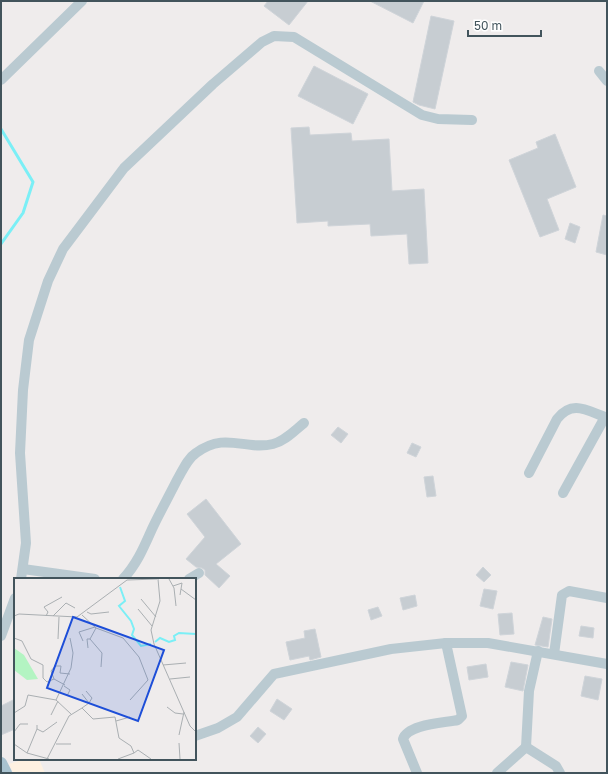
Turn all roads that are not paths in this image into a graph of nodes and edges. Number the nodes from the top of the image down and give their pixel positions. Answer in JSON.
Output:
{"nodes":[{"id":1,"x":82,"y":1,"type":"edge"},
{"id":2,"x":599,"y":71,"type":"dead end"},
{"id":3,"x":1,"y":80,"type":"edge"},
{"id":4,"x":607,"y":81,"type":"edge"},
{"id":5,"x":472,"y":120,"type":"dead end"},
{"id":6,"x":606,"y":417,"type":"edge"},
{"id":7,"x":304,"y":424,"type":"dead end"},
{"id":8,"x":529,"y":473,"type":"dead end"},
{"id":9,"x":563,"y":493,"type":"dead end"},
{"id":10,"x":22,"y":574,"type":"edge"},
{"id":11,"x":198,"y":574,"type":"dead end"},
{"id":12,"x":80,"y":578,"type":"edge"},
{"id":13,"x":124,"y":578,"type":"edge"},
{"id":14,"x":191,"y":578,"type":"edge"},
{"id":15,"x":607,"y":598,"type":"edge"},
{"id":16,"x":14,"y":601,"type":"edge"},
{"id":17,"x":1,"y":636,"type":"edge"},
{"id":18,"x":446,"y":643,"type":"junction"},
{"id":19,"x":538,"y":651,"type":"junction"},
{"id":20,"x":554,"y":654,"type":"junction"},
{"id":21,"x":607,"y":664,"type":"edge"},
{"id":22,"x":196,"y":736,"type":"edge"},
{"id":23,"x":526,"y":747,"type":"junction"},
{"id":24,"x":1,"y":763,"type":"edge"},
{"id":25,"x":6,"y":773,"type":"edge"},
{"id":26,"x":417,"y":773,"type":"edge"},
{"id":27,"x":498,"y":773,"type":"edge"},
{"id":28,"x":560,"y":773,"type":"edge"}],
"edges":[{"from":1,"to":3,"type":"street"},
{"from":2,"to":4,"type":"street"},
{"from":5,"to":10,"type":"street"},
{"from":6,"to":8,"type":"street"},
{"from":6,"to":9,"type":"street"},
{"from":7,"to":13,"type":"street"},
{"from":10,"to":12,"type":"street"},
{"from":11,"to":14,"type":"street"},
{"from":15,"to":20,"type":"street"},
{"from":16,"to":17,"type":"street"},
{"from":18,"to":19,"type":"street"},
{"from":18,"to":22,"type":"street"},
{"from":18,"to":26,"type":"street"},
{"from":19,"to":20,"type":"street"},
{"from":19,"to":23,"type":"street"},
{"from":20,"to":21,"type":"street"},
{"from":23,"to":27,"type":"street"},
{"from":23,"to":28,"type":"street"},
{"from":24,"to":25,"type":"main road"}]}
